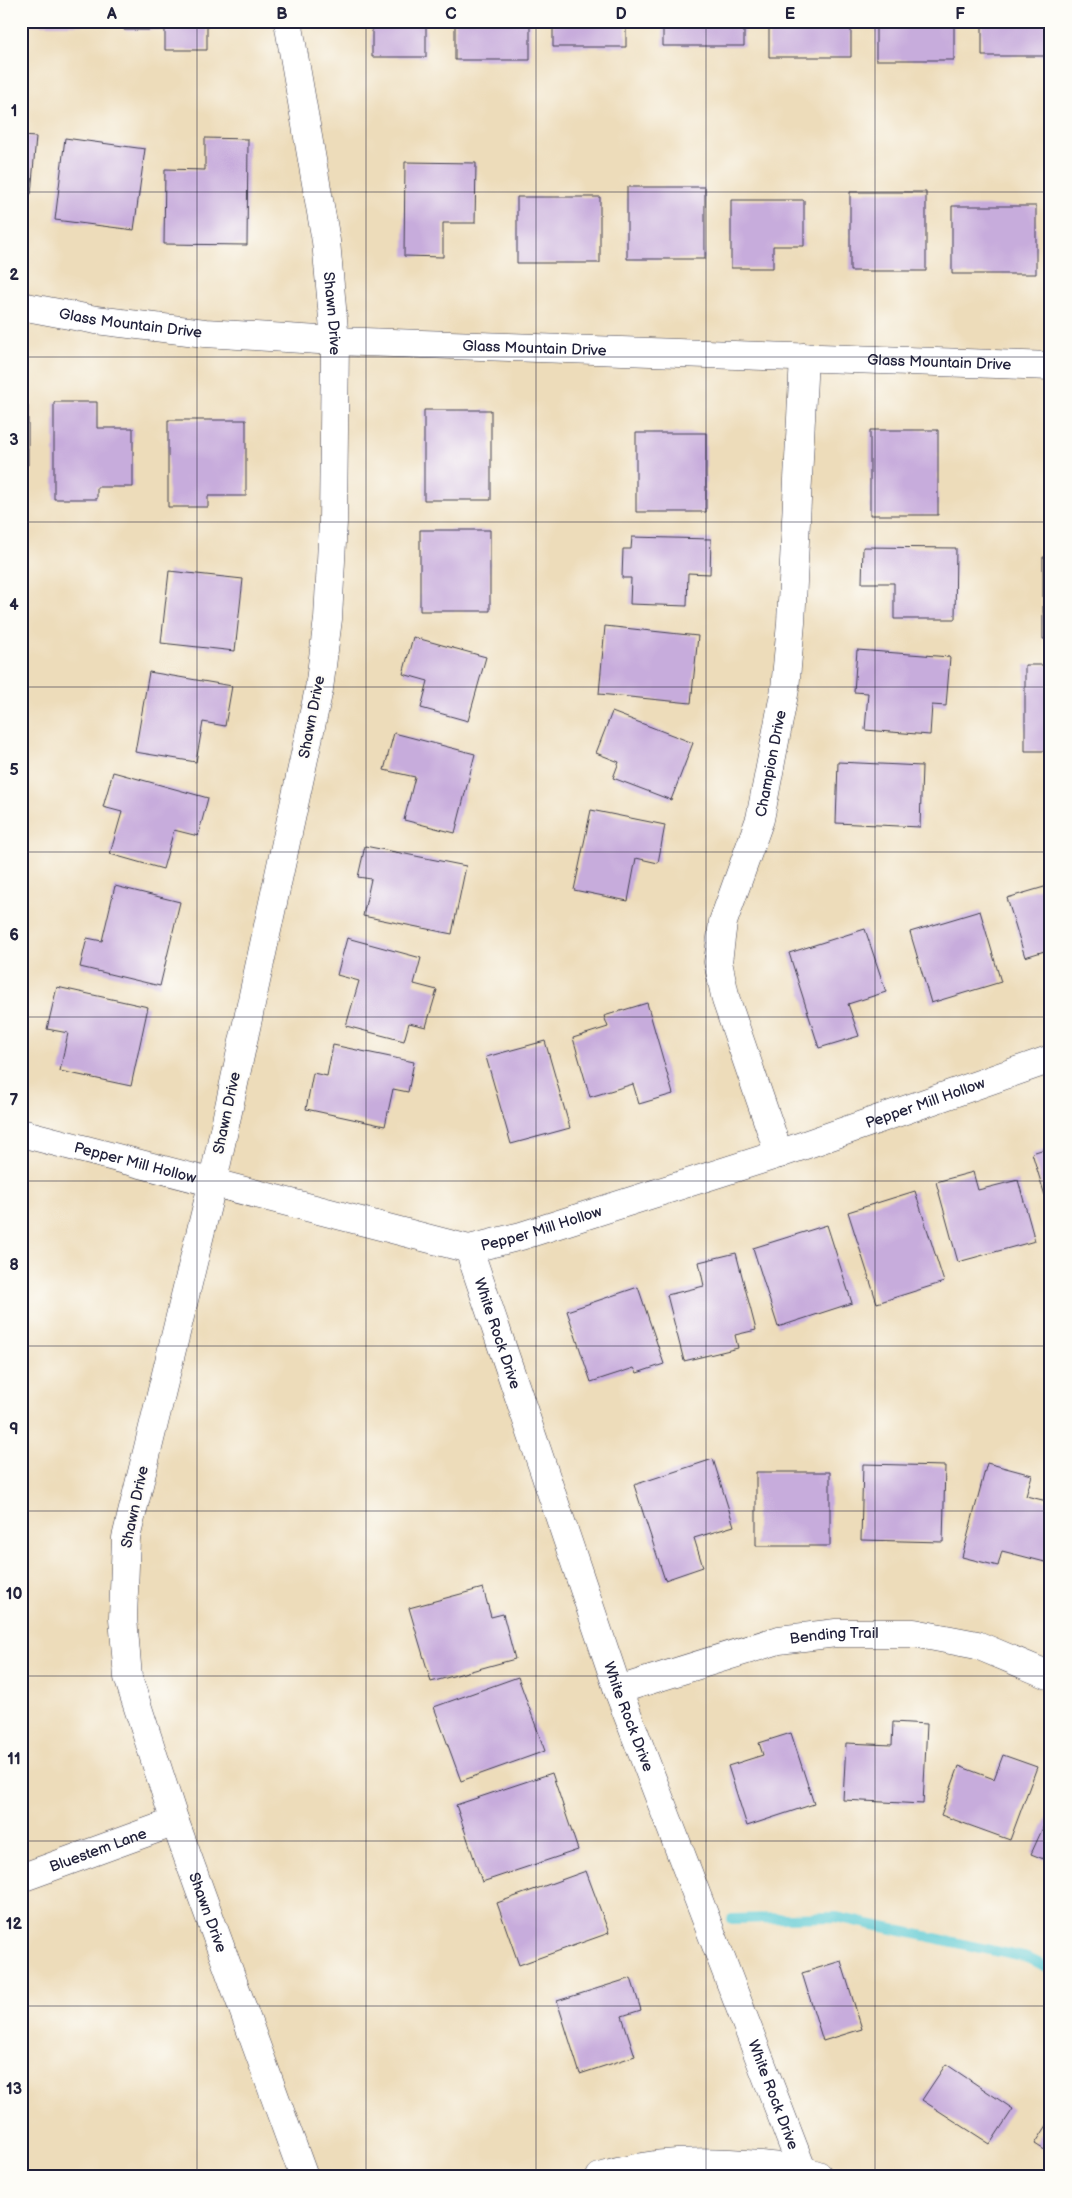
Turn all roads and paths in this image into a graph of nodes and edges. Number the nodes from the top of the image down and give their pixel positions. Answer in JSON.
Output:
{"nodes":[{"id":1,"x":288,"y":21,"type":"edge"},
{"id":2,"x":21,"y":306,"type":"edge"},
{"id":3,"x":334,"y":340,"type":"junction"},
{"id":4,"x":804,"y":357,"type":"junction"},
{"id":5,"x":1051,"y":366,"type":"edge"},
{"id":6,"x":1051,"y":1059,"type":"edge"},
{"id":7,"x":21,"y":1133,"type":"edge"},
{"id":8,"x":779,"y":1154,"type":"junction"},
{"id":9,"x":213,"y":1181,"type":"junction"},
{"id":10,"x":469,"y":1249,"type":"junction"},
{"id":11,"x":1051,"y":1676,"type":"edge"},
{"id":12,"x":618,"y":1690,"type":"junction"},
{"id":13,"x":175,"y":1822,"type":"junction"},
{"id":14,"x":21,"y":1878,"type":"edge"},
{"id":15,"x":810,"y":2174,"type":"edge"},
{"id":16,"x":304,"y":2177,"type":"edge"},
{"id":17,"x":600,"y":2177,"type":"edge"}],
"edges":[{"from":1,"to":3,"type":"street","name":"Shawn Drive"},
{"from":2,"to":3,"type":"street","name":"Glass Mountain Drive"},
{"from":3,"to":4,"type":"street","name":"Glass Mountain Drive"},
{"from":3,"to":9,"type":"street","name":"Shawn Drive"},
{"from":4,"to":5,"type":"street","name":"Glass Mountain Drive"},
{"from":4,"to":8,"type":"street","name":"Champion Drive"},
{"from":6,"to":8,"type":"street","name":"Pepper Mill Hollow"},
{"from":7,"to":9,"type":"street","name":"Pepper Mill Hollow"},
{"from":8,"to":10,"type":"street","name":"Pepper Mill Hollow"},
{"from":9,"to":10,"type":"street","name":"Pepper Mill Hollow"},
{"from":9,"to":13,"type":"street","name":"Shawn Drive"},
{"from":10,"to":12,"type":"street","name":"White Rock Drive"},
{"from":11,"to":12,"type":"street","name":"Bending Trail"},
{"from":12,"to":15,"type":"street","name":"White Rock Drive"},
{"from":13,"to":14,"type":"street","name":"Bluestem Lane"},
{"from":13,"to":16,"type":"street","name":"Shawn Drive"},
{"from":15,"to":17,"type":"street"}]}
